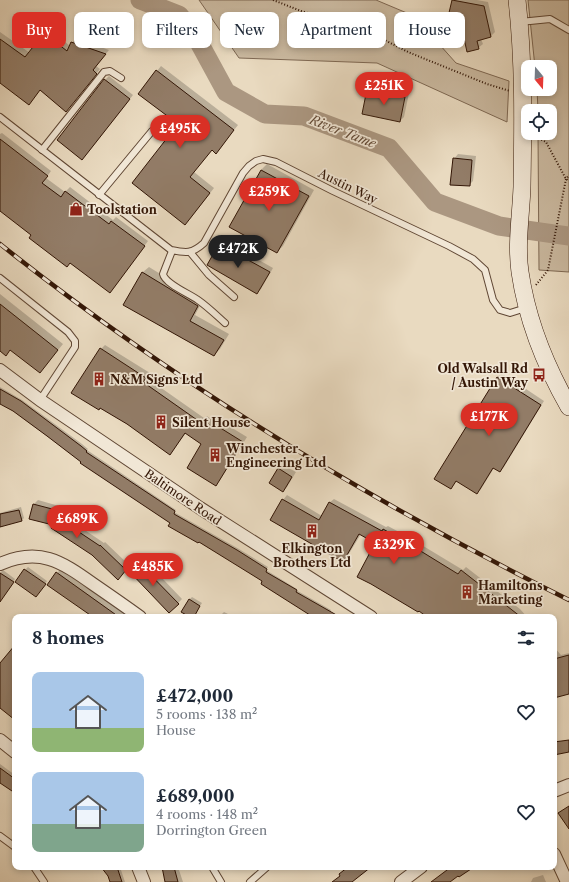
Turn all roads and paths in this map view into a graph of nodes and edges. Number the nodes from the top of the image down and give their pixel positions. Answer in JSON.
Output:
{"nodes":[{"id":1,"x":273,"y":0,"type":"edge"},
{"id":2,"x":517,"y":0,"type":"edge"},
{"id":3,"x":520,"y":22,"type":"junction"},
{"id":4,"x":569,"y":30,"type":"edge"},
{"id":5,"x":121,"y":78,"type":"dead end"},
{"id":6,"x":508,"y":91,"type":"dead end"},
{"id":7,"x":0,"y":118,"type":"edge"},
{"id":8,"x":152,"y":131,"type":"dead end"},
{"id":9,"x":542,"y":140,"type":"edge"},
{"id":10,"x":42,"y":150,"type":"junction"},
{"id":11,"x":569,"y":175,"type":"edge"},
{"id":12,"x":566,"y":179,"type":"junction"},
{"id":13,"x":569,"y":181,"type":"edge"},
{"id":14,"x":99,"y":194,"type":"junction"},
{"id":15,"x":172,"y":251,"type":"junction"},
{"id":16,"x":190,"y":252,"type":"junction"},
{"id":17,"x":548,"y":270,"type":"dead end"},
{"id":18,"x":0,"y":278,"type":"edge"},
{"id":19,"x":234,"y":297,"type":"dead end"},
{"id":20,"x":527,"y":308,"type":"junction"},
{"id":21,"x":225,"y":323,"type":"dead end"},
{"id":22,"x":0,"y":370,"type":"edge"},
{"id":23,"x":40,"y":400,"type":"junction"},
{"id":24,"x":569,"y":407,"type":"edge"},
{"id":25,"x":0,"y":564,"type":"edge"},
{"id":26,"x":352,"y":612,"type":"edge"},
{"id":27,"x":136,"y":614,"type":"edge"},
{"id":28,"x":0,"y":740,"type":"edge"},
{"id":29,"x":12,"y":750,"type":"edge"},
{"id":30,"x":569,"y":785,"type":"edge"},
{"id":31,"x":557,"y":790,"type":"edge"},
{"id":32,"x":0,"y":836,"type":"edge"},
{"id":33,"x":12,"y":845,"type":"edge"},
{"id":34,"x":557,"y":860,"type":"edge"},
{"id":35,"x":36,"y":870,"type":"edge"},
{"id":36,"x":139,"y":870,"type":"edge"},
{"id":37,"x":214,"y":870,"type":"edge"},
{"id":38,"x":264,"y":870,"type":"edge"},
{"id":39,"x":417,"y":870,"type":"edge"},
{"id":40,"x":44,"y":882,"type":"edge"},
{"id":41,"x":144,"y":882,"type":"edge"},
{"id":42,"x":221,"y":882,"type":"edge"},
{"id":43,"x":250,"y":882,"type":"edge"},
{"id":44,"x":401,"y":882,"type":"edge"},
{"id":45,"x":567,"y":882,"type":"edge"}],
"edges":[{"from":1,"to":6,"type":"path"},
{"from":2,"to":3,"type":"main road"},
{"from":3,"to":4,"type":"lane"},
{"from":3,"to":20,"type":"main road"},
{"from":5,"to":10,"type":"lane"},
{"from":7,"to":10,"type":"lane"},
{"from":8,"to":14,"type":"lane"},
{"from":9,"to":12,"type":"path"},
{"from":10,"to":14,"type":"lane"},
{"from":11,"to":12,"type":"path"},
{"from":12,"to":13,"type":"path"},
{"from":12,"to":17,"type":"path"},
{"from":14,"to":15,"type":"lane"},
{"from":15,"to":16,"type":"lane"},
{"from":15,"to":21,"type":"lane"},
{"from":16,"to":19,"type":"lane"},
{"from":16,"to":20,"type":"lane","name":"Austin Way"},
{"from":18,"to":23,"type":"lane"},
{"from":20,"to":24,"type":"main road"},
{"from":22,"to":23,"type":"street","name":"Baltimore Road"},
{"from":23,"to":26,"type":"street","name":"Baltimore Road"},
{"from":25,"to":27,"type":"street"},
{"from":28,"to":29,"type":"street"},
{"from":30,"to":31,"type":"street"},
{"from":32,"to":33,"type":"lane"},
{"from":34,"to":45,"type":"street"},
{"from":35,"to":40,"type":"lane"},
{"from":36,"to":41,"type":"street"},
{"from":37,"to":42,"type":"lane"},
{"from":38,"to":43,"type":"lane"},
{"from":39,"to":44,"type":"street"}]}
